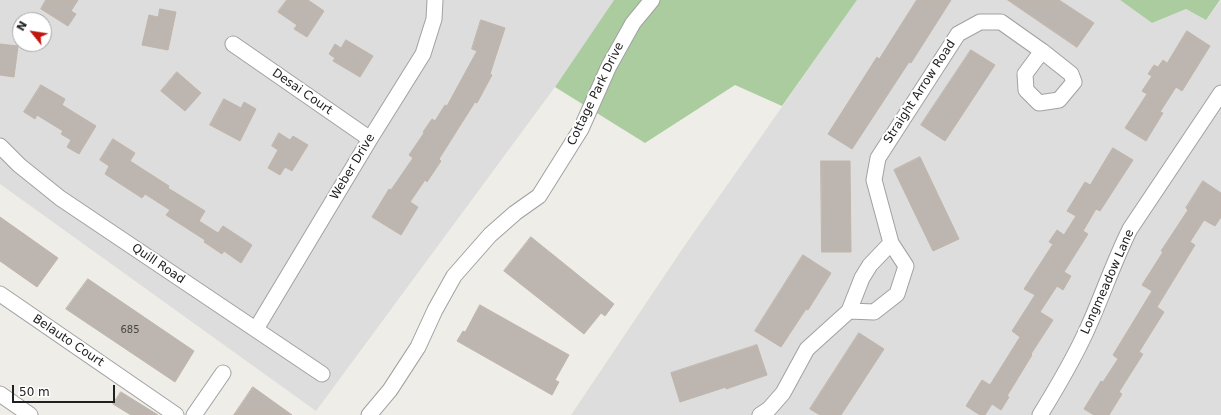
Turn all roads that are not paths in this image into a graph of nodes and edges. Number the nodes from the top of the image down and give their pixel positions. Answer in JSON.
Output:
{"nodes":[{"id":1,"x":435,"y":0,"type":"edge"},
{"id":2,"x":652,"y":0,"type":"edge"},
{"id":3,"x":233,"y":44,"type":"dead end"},
{"id":4,"x":1042,"y":52,"type":"dead end"},
{"id":5,"x":1221,"y":93,"type":"edge"},
{"id":6,"x":370,"y":139,"type":"junction"},
{"id":7,"x":0,"y":146,"type":"edge"},
{"id":8,"x":891,"y":243,"type":"junction"},
{"id":9,"x":0,"y":294,"type":"edge"},
{"id":10,"x":850,"y":311,"type":"junction"},
{"id":11,"x":256,"y":329,"type":"junction"},
{"id":12,"x":223,"y":373,"type":"dead end"},
{"id":13,"x":322,"y":374,"type":"dead end"},
{"id":14,"x":0,"y":394,"type":"edge"},
{"id":15,"x":30,"y":415,"type":"edge"},
{"id":16,"x":176,"y":415,"type":"edge"},
{"id":17,"x":194,"y":415,"type":"edge"},
{"id":18,"x":369,"y":415,"type":"edge"},
{"id":19,"x":760,"y":415,"type":"edge"},
{"id":20,"x":1040,"y":415,"type":"edge"}],
"edges":[{"from":1,"to":6,"type":"street","name":"Weber Drive"},
{"from":2,"to":18,"type":"street","name":"Cottage Park Drive"},
{"from":3,"to":6,"type":"street","name":"Desai Court"},
{"from":4,"to":8,"type":"street","name":"Straight Arrow Road"},
{"from":5,"to":20,"type":"street","name":"Longmeadow Lane"},
{"from":6,"to":11,"type":"street","name":"Weber Drive"},
{"from":7,"to":11,"type":"street","name":"Quill Road"},
{"from":8,"to":10,"type":"street"},
{"from":8,"to":10,"type":"street","name":"Straight Arrow Road"},
{"from":9,"to":16,"type":"street","name":"Belauto Court"},
{"from":10,"to":19,"type":"street"},
{"from":11,"to":13,"type":"street","name":"Quill Road"},
{"from":12,"to":17,"type":"street"},
{"from":14,"to":15,"type":"street"}]}
